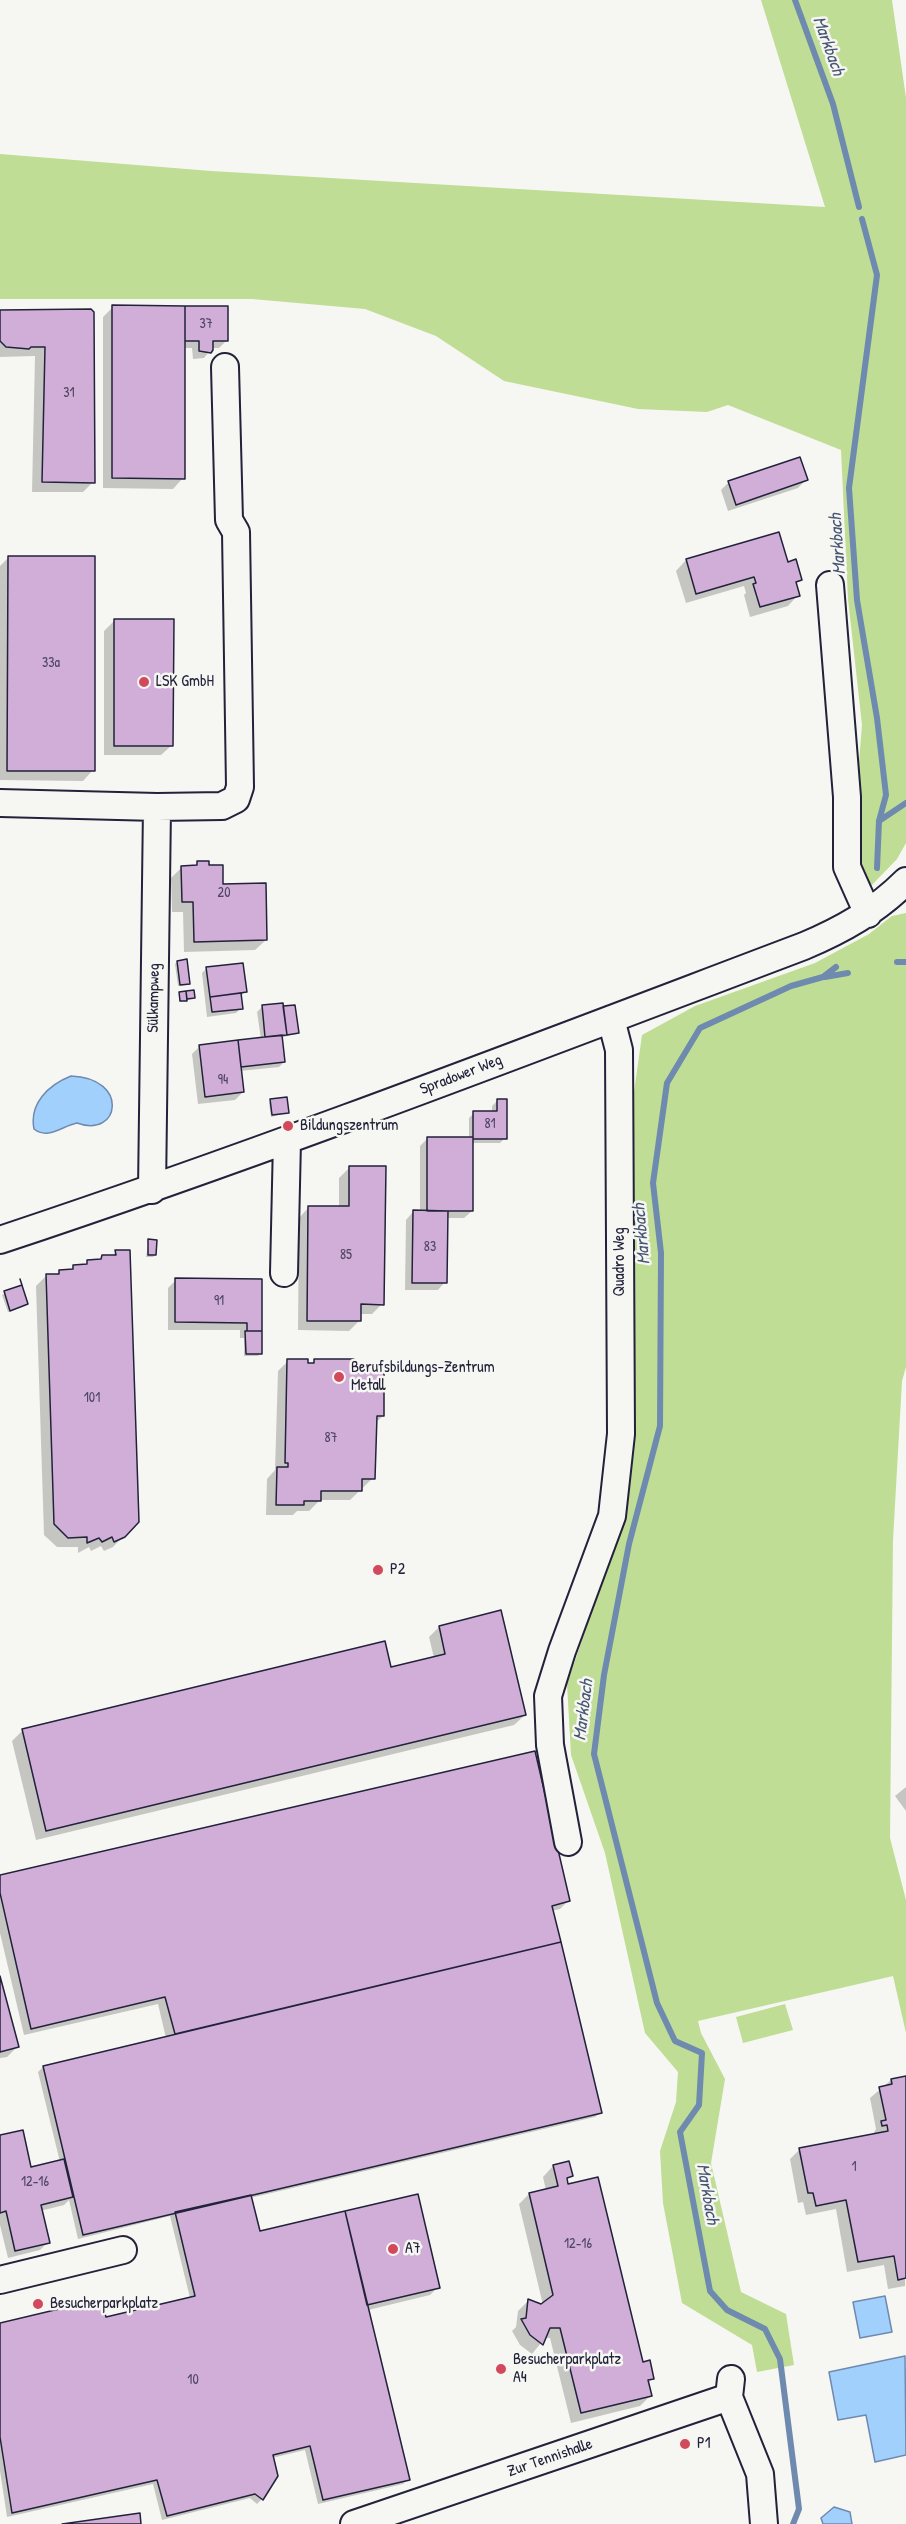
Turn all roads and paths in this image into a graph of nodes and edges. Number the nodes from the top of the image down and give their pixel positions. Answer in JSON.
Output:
{"nodes":[{"id":1,"x":225,"y":367,"type":"dead end"},
{"id":2,"x":830,"y":585,"type":"dead end"},
{"id":3,"x":0,"y":803,"type":"edge"},
{"id":4,"x":157,"y":807,"type":"junction"},
{"id":5,"x":906,"y":881,"type":"edge"},
{"id":6,"x":868,"y":914,"type":"junction"},
{"id":7,"x":611,"y":1019,"type":"junction"},
{"id":8,"x":287,"y":1141,"type":"junction"},
{"id":9,"x":152,"y":1190,"type":"junction"},
{"id":10,"x":0,"y":1240,"type":"edge"},
{"id":11,"x":284,"y":1273,"type":"dead end"},
{"id":12,"x":568,"y":1842,"type":"dead end"},
{"id":13,"x":123,"y":2250,"type":"dead end"},
{"id":14,"x":0,"y":2280,"type":"edge"},
{"id":15,"x":354,"y":2524,"type":"edge"},
{"id":16,"x":764,"y":2524,"type":"edge"}],
"edges":[{"from":1,"to":4,"type":"street"},
{"from":2,"to":6,"type":"street"},
{"from":3,"to":4,"type":"street"},
{"from":4,"to":9,"type":"street","name":"Sülkampweg"},
{"from":5,"to":6,"type":"street","name":"Spradower Weg"},
{"from":6,"to":7,"type":"street","name":"Spradower Weg"},
{"from":7,"to":8,"type":"street","name":"Spradower Weg"},
{"from":7,"to":12,"type":"street","name":"Quadro Weg"},
{"from":8,"to":9,"type":"street","name":"Spradower Weg"},
{"from":8,"to":11,"type":"street"},
{"from":9,"to":10,"type":"street","name":"Spradower Weg"},
{"from":13,"to":14,"type":"street"},
{"from":15,"to":16,"type":"street","name":"Zur Tennishalle"}]}
